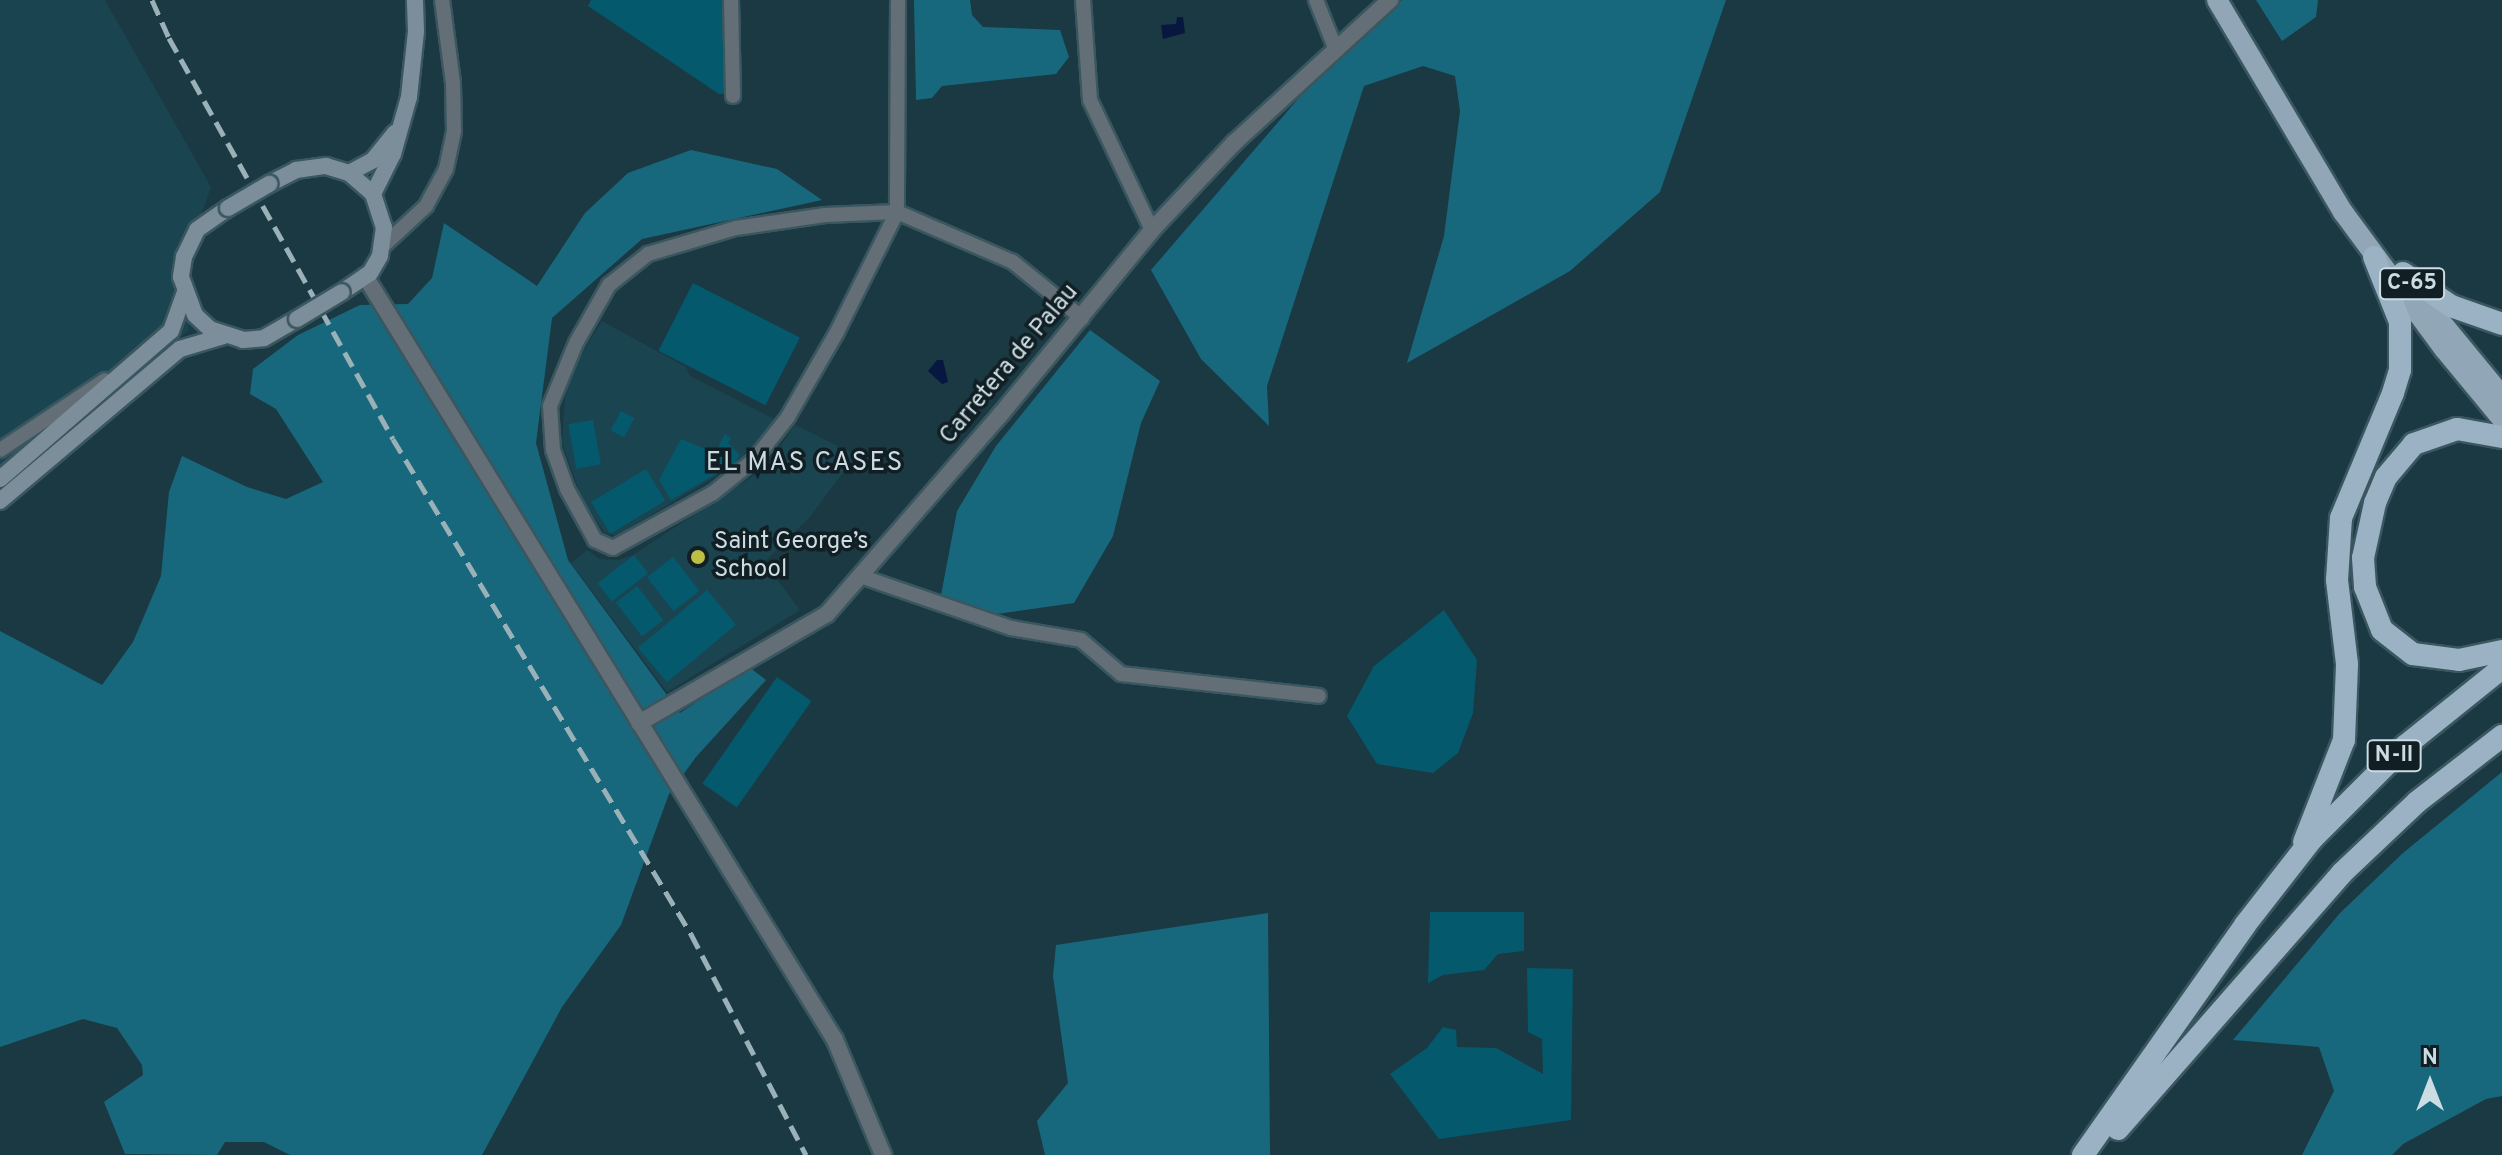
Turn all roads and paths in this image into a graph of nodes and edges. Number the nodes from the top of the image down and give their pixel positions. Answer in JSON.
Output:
{"nodes":[{"id":1,"x":415,"y":0,"type":"edge"},
{"id":2,"x":442,"y":0,"type":"edge"},
{"id":3,"x":731,"y":0,"type":"edge"},
{"id":4,"x":898,"y":0,"type":"edge"},
{"id":5,"x":1083,"y":0,"type":"edge"},
{"id":6,"x":1316,"y":0,"type":"edge"},
{"id":7,"x":1390,"y":0,"type":"edge"},
{"id":8,"x":2217,"y":0,"type":"edge"},
{"id":9,"x":1336,"y":50,"type":"junction"},
{"id":10,"x":733,"y":96,"type":"dead end"},
{"id":11,"x":403,"y":122,"type":"junction"},
{"id":12,"x":2322,"y":172,"type":"junction"},
{"id":13,"x":349,"y":173,"type":"junction"},
{"id":14,"x":373,"y":194,"type":"junction"},
{"id":15,"x":897,"y":212,"type":"junction"},
{"id":16,"x":1152,"y":230,"type":"junction"},
{"id":17,"x":383,"y":246,"type":"junction"},
{"id":18,"x":2374,"y":257,"type":"junction"},
{"id":19,"x":2403,"y":273,"type":"junction"},
{"id":20,"x":365,"y":276,"type":"junction"},
{"id":21,"x":185,"y":292,"type":"junction"},
{"id":22,"x":1082,"y":318,"type":"junction"},
{"id":23,"x":2502,"y":324,"type":"edge"},
{"id":24,"x":224,"y":336,"type":"junction"},
{"id":25,"x":130,"y":368,"type":"junction"},
{"id":26,"x":2502,"y":396,"type":"edge"},
{"id":27,"x":2502,"y":419,"type":"edge"},
{"id":28,"x":2502,"y":437,"type":"edge"},
{"id":29,"x":0,"y":450,"type":"edge"},
{"id":30,"x":0,"y":479,"type":"edge"},
{"id":31,"x":0,"y":501,"type":"edge"},
{"id":32,"x":860,"y":576,"type":"junction"},
{"id":33,"x":2502,"y":651,"type":"edge"},
{"id":34,"x":2502,"y":668,"type":"edge"},
{"id":35,"x":1319,"y":696,"type":"dead end"},
{"id":36,"x":639,"y":723,"type":"junction"},
{"id":37,"x":2502,"y":736,"type":"edge"},
{"id":38,"x":2298,"y":858,"type":"junction"},
{"id":39,"x":883,"y":1155,"type":"edge"},
{"id":40,"x":2083,"y":1155,"type":"edge"},
{"id":41,"x":2091,"y":1155,"type":"edge"}],
"edges":[{"from":1,"to":11,"type":"main road"},
{"from":2,"to":17,"type":"street"},
{"from":3,"to":10,"type":"street"},
{"from":4,"to":15,"type":"street"},
{"from":5,"to":16,"type":"street"},
{"from":6,"to":9,"type":"street"},
{"from":7,"to":9,"type":"street","name":"Carretera de Palau"},
{"from":8,"to":12,"type":"main road","number":"C-65"},
{"from":9,"to":16,"type":"street","name":"Carretera de Palau"},
{"from":11,"to":13,"type":"main road"},
{"from":11,"to":14,"type":"main road"},
{"from":12,"to":18,"type":"main road","number":"C-65"},
{"from":12,"to":19,"type":"main road","number":"C-65"},
{"from":13,"to":14,"type":"main road"},
{"from":13,"to":21,"type":"main road","bridge":true},
{"from":14,"to":17,"type":"main road"},
{"from":15,"to":15,"type":"street"},
{"from":15,"to":22,"type":"street"},
{"from":16,"to":22,"type":"street","name":"Carretera de Palau"},
{"from":17,"to":20,"type":"main road"},
{"from":18,"to":27,"type":"main road","number":"C-65"},
{"from":18,"to":38,"type":"highway"},
{"from":19,"to":23,"type":"highway"},
{"from":19,"to":26,"type":"main road","number":"C-65"},
{"from":20,"to":24,"type":"main road","bridge":true},
{"from":20,"to":36,"type":"street"},
{"from":21,"to":24,"type":"main road"},
{"from":21,"to":25,"type":"main road"},
{"from":22,"to":32,"type":"street","name":"Carretera de Palau"},
{"from":24,"to":31,"type":"main road"},
{"from":25,"to":29,"type":"street"},
{"from":25,"to":30,"type":"main road"},
{"from":28,"to":33,"type":"highway"},
{"from":32,"to":35,"type":"street"},
{"from":32,"to":36,"type":"street","name":"Carretera de Palau"},
{"from":34,"to":38,"type":"highway","number":"N-II"},
{"from":36,"to":39,"type":"street"},
{"from":37,"to":41,"type":"highway"},
{"from":38,"to":40,"type":"highway","number":"N-II"}]}
